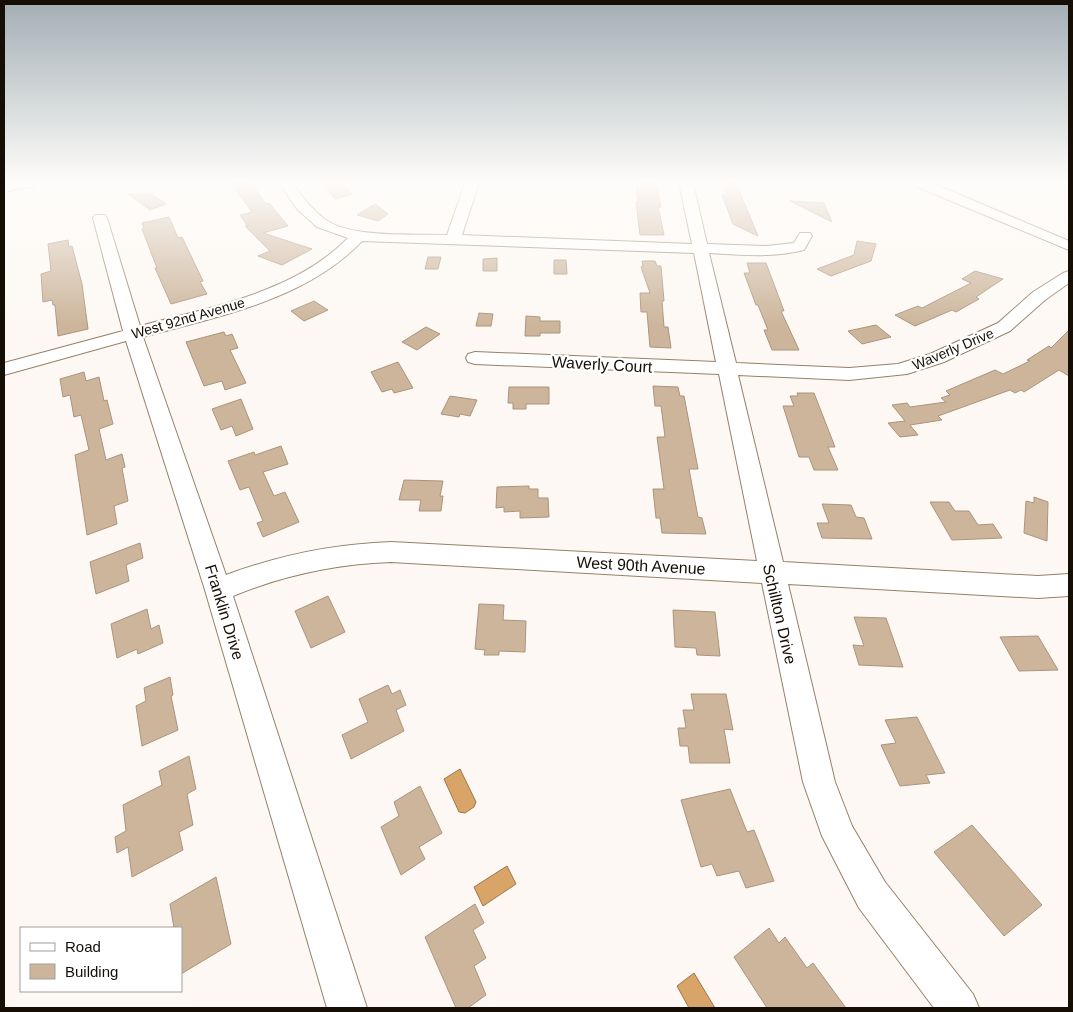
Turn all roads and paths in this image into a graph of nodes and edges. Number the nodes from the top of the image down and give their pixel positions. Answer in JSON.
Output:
{"nodes":[{"id":1,"x":103,"y":230,"type":"edge"},
{"id":2,"x":341,"y":230,"type":"edge"},
{"id":3,"x":456,"y":230,"type":"edge"},
{"id":4,"x":697,"y":230,"type":"edge"},
{"id":5,"x":1032,"y":230,"type":"edge"},
{"id":6,"x":358,"y":236,"type":"junction"},
{"id":7,"x":805,"y":236,"type":"dead end"},
{"id":8,"x":453,"y":240,"type":"junction"},
{"id":9,"x":1069,"y":246,"type":"edge"},
{"id":10,"x":701,"y":248,"type":"junction"},
{"id":11,"x":1069,"y":276,"type":"edge"},
{"id":12,"x":133,"y":334,"type":"junction"},
{"id":13,"x":475,"y":358,"type":"dead end"},
{"id":14,"x":4,"y":369,"type":"edge"},
{"id":15,"x":728,"y":369,"type":"junction"},
{"id":16,"x":771,"y":572,"type":"junction"},
{"id":17,"x":1069,"y":585,"type":"edge"},
{"id":18,"x":218,"y":590,"type":"junction"},
{"id":19,"x":347,"y":1008,"type":"edge"},
{"id":20,"x":959,"y":1008,"type":"edge"}],
"edges":[{"from":1,"to":12,"type":"street","name":"Franklin Drive"},
{"from":2,"to":6,"type":"street"},
{"from":3,"to":8,"type":"street"},
{"from":4,"to":10,"type":"street","name":"Schillton Drive"},
{"from":5,"to":9,"type":"street"},
{"from":6,"to":8,"type":"street"},
{"from":6,"to":12,"type":"street","name":"West 92nd Avenue"},
{"from":7,"to":10,"type":"street"},
{"from":8,"to":10,"type":"street"},
{"from":10,"to":15,"type":"street","name":"Schillton Drive"},
{"from":11,"to":15,"type":"street","name":"Waverly Drive"},
{"from":12,"to":14,"type":"street","name":"West 92nd Avenue"},
{"from":12,"to":18,"type":"street","name":"Franklin Drive"},
{"from":13,"to":15,"type":"street","name":"Waverly Court"},
{"from":15,"to":16,"type":"street","name":"Schillton Drive"},
{"from":16,"to":17,"type":"street","name":"West 90th Avenue"},
{"from":16,"to":18,"type":"street","name":"West 90th Avenue"},
{"from":16,"to":20,"type":"street","name":"Schillton Drive"},
{"from":18,"to":19,"type":"street","name":"Franklin Drive"}]}
